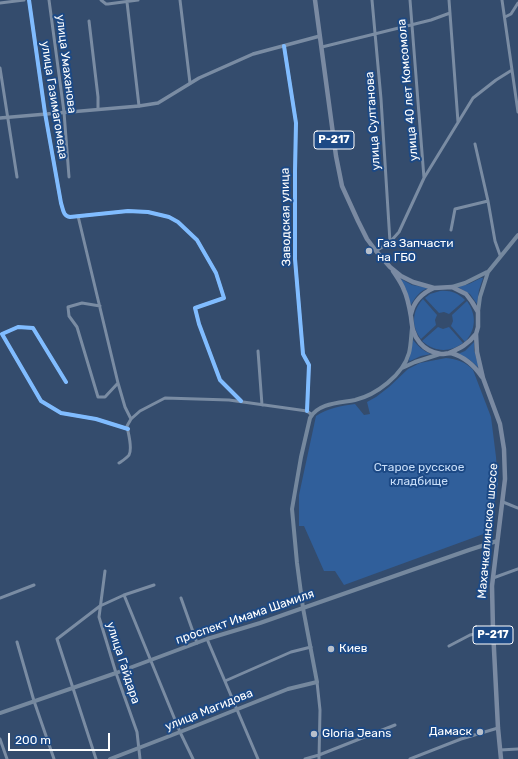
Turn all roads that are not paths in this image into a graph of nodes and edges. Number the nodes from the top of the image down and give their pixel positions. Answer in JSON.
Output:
{"nodes":[{"id":1,"x":24,"y":0,"type":"edge"},
{"id":2,"x":29,"y":0,"type":"edge"},
{"id":3,"x":49,"y":0,"type":"edge"},
{"id":4,"x":101,"y":0,"type":"edge"},
{"id":5,"x":138,"y":0,"type":"edge"},
{"id":6,"x":180,"y":0,"type":"edge"},
{"id":7,"x":315,"y":0,"type":"edge"},
{"id":8,"x":372,"y":0,"type":"edge"},
{"id":9,"x":410,"y":0,"type":"edge"},
{"id":10,"x":449,"y":0,"type":"edge"},
{"id":11,"x":502,"y":0,"type":"edge"},
{"id":12,"x":127,"y":2,"type":"junction"},
{"id":13,"x":0,"y":3,"type":"edge"},
{"id":14,"x":518,"y":3,"type":"edge"},
{"id":15,"x":450,"y":13,"type":"junction"},
{"id":16,"x":505,"y":17,"type":"junction"},
{"id":17,"x":89,"y":21,"type":"dead end"},
{"id":18,"x":412,"y":25,"type":"junction"},
{"id":19,"x":375,"y":33,"type":"junction"},
{"id":20,"x":320,"y":36,"type":"junction"},
{"id":21,"x":284,"y":46,"type":"junction"},
{"id":22,"x":322,"y":47,"type":"junction"},
{"id":23,"x":0,"y":68,"type":"edge"},
{"id":24,"x":512,"y":70,"type":"junction"},
{"id":25,"x":190,"y":83,"type":"junction"},
{"id":26,"x":139,"y":106,"type":"junction"},
{"id":27,"x":98,"y":109,"type":"junction"},
{"id":28,"x":64,"y":112,"type":"junction"},
{"id":29,"x":518,"y":112,"type":"edge"},
{"id":30,"x":45,"y":113,"type":"junction"},
{"id":31,"x":8,"y":117,"type":"junction"},
{"id":32,"x":0,"y":118,"type":"edge"},
{"id":33,"x":458,"y":123,"type":"junction"},
{"id":34,"x":475,"y":144,"type":"dead end"},
{"id":35,"x":18,"y":177,"type":"dead end"},
{"id":36,"x":69,"y":177,"type":"dead end"},
{"id":37,"x":424,"y":178,"type":"junction"},
{"id":38,"x":488,"y":201,"type":"junction"},
{"id":39,"x":78,"y":216,"type":"junction"},
{"id":40,"x":451,"y":230,"type":"dead end"},
{"id":41,"x":518,"y":235,"type":"edge"},
{"id":42,"x":390,"y":242,"type":"junction"},
{"id":43,"x":376,"y":251,"type":"junction"},
{"id":44,"x":500,"y":255,"type":"junction"},
{"id":45,"x":390,"y":266,"type":"junction"},
{"id":46,"x":488,"y":272,"type":"junction"},
{"id":47,"x":452,"y":287,"type":"junction"},
{"id":48,"x":434,"y":288,"type":"junction"},
{"id":49,"x":100,"y":306,"type":"junction"},
{"id":50,"x":478,"y":312,"type":"junction"},
{"id":51,"x":411,"y":316,"type":"junction"},
{"id":52,"x":412,"y":328,"type":"junction"},
{"id":53,"x":476,"y":334,"type":"junction"},
{"id":54,"x":1,"y":335,"type":"edge"},
{"id":55,"x":258,"y":351,"type":"dead end"},
{"id":56,"x":449,"y":353,"type":"junction"},
{"id":57,"x":440,"y":354,"type":"junction"},
{"id":58,"x":401,"y":368,"type":"junction"},
{"id":59,"x":483,"y":378,"type":"junction"},
{"id":60,"x":66,"y":382,"type":"dead end"},
{"id":61,"x":118,"y":383,"type":"junction"},
{"id":62,"x":241,"y":401,"type":"junction"},
{"id":63,"x":262,"y":405,"type":"junction"},
{"id":64,"x":307,"y":410,"type":"junction"},
{"id":65,"x":312,"y":414,"type":"junction"},
{"id":66,"x":130,"y":419,"type":"junction"},
{"id":67,"x":128,"y":429,"type":"junction"},
{"id":68,"x":119,"y":463,"type":"dead end"},
{"id":69,"x":503,"y":502,"type":"junction"},
{"id":70,"x":518,"y":508,"type":"edge"},
{"id":71,"x":497,"y":541,"type":"junction"},
{"id":72,"x":518,"y":569,"type":"edge"},
{"id":73,"x":105,"y":571,"type":"dead end"},
{"id":74,"x":493,"y":578,"type":"junction"},
{"id":75,"x":34,"y":585,"type":"dead end"},
{"id":76,"x":154,"y":585,"type":"dead end"},
{"id":77,"x":124,"y":595,"type":"junction"},
{"id":78,"x":0,"y":598,"type":"edge"},
{"id":79,"x":181,"y":598,"type":"dead end"},
{"id":80,"x":100,"y":606,"type":"junction"},
{"id":81,"x":303,"y":608,"type":"junction"},
{"id":82,"x":493,"y":630,"type":"junction"},
{"id":83,"x":207,"y":639,"type":"junction"},
{"id":84,"x":17,"y":642,"type":"dead end"},
{"id":85,"x":197,"y":643,"type":"junction"},
{"id":86,"x":449,"y":646,"type":"dead end"},
{"id":87,"x":311,"y":647,"type":"junction"},
{"id":88,"x":150,"y":660,"type":"junction"},
{"id":89,"x":116,"y":673,"type":"junction"},
{"id":90,"x":225,"y":680,"type":"junction"},
{"id":91,"x":317,"y":682,"type":"junction"},
{"id":92,"x":72,"y":688,"type":"junction"},
{"id":93,"x":34,"y":701,"type":"junction"},
{"id":94,"x":237,"y":709,"type":"junction"},
{"id":95,"x":0,"y":713,"type":"edge"},
{"id":96,"x":395,"y":725,"type":"dead end"},
{"id":97,"x":498,"y":728,"type":"junction"},
{"id":98,"x":180,"y":732,"type":"junction"},
{"id":99,"x":0,"y":739,"type":"edge"},
{"id":100,"x":139,"y":748,"type":"junction"},
{"id":101,"x":518,"y":749,"type":"edge"},
{"id":102,"x":500,"y":750,"type":"junction"},
{"id":103,"x":319,"y":755,"type":"junction"},
{"id":104,"x":7,"y":759,"type":"edge"},
{"id":105,"x":54,"y":759,"type":"edge"},
{"id":106,"x":96,"y":759,"type":"edge"},
{"id":107,"x":110,"y":759,"type":"edge"},
{"id":108,"x":140,"y":759,"type":"edge"},
{"id":109,"x":193,"y":759,"type":"edge"},
{"id":110,"x":258,"y":759,"type":"edge"},
{"id":111,"x":305,"y":759,"type":"edge"},
{"id":112,"x":319,"y":759,"type":"edge"},
{"id":113,"x":410,"y":759,"type":"edge"},
{"id":114,"x":501,"y":759,"type":"edge"}],
"edges":[{"from":1,"to":13,"type":"street"},
{"from":2,"to":30,"type":"street","name":"улица Газимагомеда"},
{"from":3,"to":28,"type":"street","name":"улица Умаханова"},
{"from":4,"to":12,"type":"street"},
{"from":5,"to":12,"type":"street"},
{"from":6,"to":25,"type":"street"},
{"from":7,"to":20,"type":"highway","number":"Р-217"},
{"from":8,"to":19,"type":"street","name":"улица Султанова"},
{"from":9,"to":18,"type":"street","name":"улица 40 лет Комсомола"},
{"from":10,"to":15,"type":"street"},
{"from":11,"to":16,"type":"street"},
{"from":12,"to":26,"type":"street"},
{"from":14,"to":16,"type":"street"},
{"from":15,"to":18,"type":"street"},
{"from":15,"to":33,"type":"street"},
{"from":16,"to":24,"type":"street"},
{"from":17,"to":27,"type":"street"},
{"from":18,"to":19,"type":"street"},
{"from":18,"to":37,"type":"street","name":"улица 40 лет Комсомола"},
{"from":19,"to":22,"type":"street"},
{"from":19,"to":42,"type":"street","name":"улица Султанова"},
{"from":20,"to":21,"type":"street"},
{"from":20,"to":22,"type":"highway","number":"Р-217"},
{"from":21,"to":25,"type":"street"},
{"from":21,"to":64,"type":"street","name":"Заводская улица"},
{"from":22,"to":43,"type":"highway","number":"Р-217"},
{"from":23,"to":31,"type":"street"},
{"from":24,"to":29,"type":"street"},
{"from":24,"to":33,"type":"street"},
{"from":25,"to":26,"type":"street"},
{"from":26,"to":27,"type":"street"},
{"from":27,"to":28,"type":"street"},
{"from":28,"to":30,"type":"street"},
{"from":28,"to":36,"type":"street","name":"улица Умаханова"},
{"from":30,"to":31,"type":"street"},
{"from":30,"to":39,"type":"street","name":"улица Газимагомеда"},
{"from":31,"to":32,"type":"street"},
{"from":31,"to":35,"type":"street"},
{"from":33,"to":37,"type":"street"},
{"from":34,"to":38,"type":"street"},
{"from":37,"to":42,"type":"street"},
{"from":38,"to":40,"type":"street"},
{"from":38,"to":44,"type":"street"},
{"from":39,"to":49,"type":"street"},
{"from":39,"to":62,"type":"street"},
{"from":41,"to":44,"type":"main road"},
{"from":42,"to":43,"type":"street"},
{"from":43,"to":45,"type":"highway","number":"Р-217"},
{"from":44,"to":46,"type":"main road"},
{"from":45,"to":48,"type":"highway","number":"Р-217"},
{"from":45,"to":51,"type":"highway","number":"Р-217"},
{"from":46,"to":47,"type":"main road","number":"Р-217"},
{"from":46,"to":50,"type":"main road","number":"Р-217"},
{"from":47,"to":48,"type":"highway","number":"Р-217"},
{"from":47,"to":50,"type":"highway"},
{"from":48,"to":51,"type":"highway","number":"Р-217"},
{"from":49,"to":61,"type":"street"},
{"from":49,"to":61,"type":"street"},
{"from":50,"to":53,"type":"highway","name":"Махачкалинское шоссе","number":"Р-217"},
{"from":51,"to":52,"type":"highway","number":"Р-217"},
{"from":52,"to":57,"type":"highway","number":"Р-217"},
{"from":52,"to":58,"type":"main road","number":"Р-217"},
{"from":53,"to":56,"type":"highway","number":"Р-217"},
{"from":53,"to":59,"type":"highway","name":"Махачкалинское шоссе","number":"Р-217"},
{"from":54,"to":60,"type":"street"},
{"from":54,"to":67,"type":"street"},
{"from":55,"to":63,"type":"street"},
{"from":56,"to":57,"type":"highway","number":"Р-217"},
{"from":56,"to":59,"type":"highway","number":"Р-217"},
{"from":57,"to":58,"type":"main road","number":"Р-217"},
{"from":58,"to":65,"type":"main road"},
{"from":59,"to":69,"type":"highway","name":"Махачкалинское шоссе","number":"Р-217"},
{"from":61,"to":66,"type":"street"},
{"from":62,"to":63,"type":"street"},
{"from":62,"to":66,"type":"street"},
{"from":63,"to":64,"type":"street"},
{"from":64,"to":65,"type":"street"},
{"from":65,"to":81,"type":"main road"},
{"from":66,"to":67,"type":"street"},
{"from":67,"to":68,"type":"street"},
{"from":69,"to":70,"type":"street"},
{"from":69,"to":71,"type":"highway","name":"Махачкалинское шоссе","number":"Р-217"},
{"from":71,"to":74,"type":"highway","name":"Махачкалинское шоссе","number":"Р-217"},
{"from":71,"to":81,"type":"main road","name":"проспект Имама Шамиля"},
{"from":72,"to":74,"type":"street"},
{"from":73,"to":80,"type":"street","name":"улица Гайдара"},
{"from":74,"to":82,"type":"highway","name":"Махачкалинское шоссе","number":"Р-217"},
{"from":75,"to":78,"type":"street"},
{"from":76,"to":77,"type":"street"},
{"from":77,"to":80,"type":"street"},
{"from":77,"to":88,"type":"street"},
{"from":79,"to":85,"type":"street"},
{"from":80,"to":89,"type":"street","name":"улица Гайдара"},
{"from":80,"to":92,"type":"street"},
{"from":81,"to":83,"type":"main road","name":"проспект Имама Шамиля"},
{"from":81,"to":87,"type":"main road"},
{"from":82,"to":86,"type":"street"},
{"from":82,"to":97,"type":"highway","name":"Махачкалинское шоссе","number":"Р-217"},
{"from":83,"to":85,"type":"main road","name":"проспект Имама Шамиля"},
{"from":83,"to":90,"type":"street"},
{"from":84,"to":93,"type":"street"},
{"from":85,"to":88,"type":"main road","name":"проспект Имама Шамиля"},
{"from":87,"to":90,"type":"street"},
{"from":87,"to":91,"type":"main road"},
{"from":88,"to":89,"type":"main road","name":"проспект Имама Шамиля"},
{"from":88,"to":98,"type":"street"},
{"from":89,"to":92,"type":"main road","name":"проспект Имама Шамиля"},
{"from":89,"to":100,"type":"street","name":"улица Гайдара"},
{"from":90,"to":94,"type":"street"},
{"from":91,"to":94,"type":"main road","name":"улица Магидова"},
{"from":91,"to":103,"type":"street"},
{"from":92,"to":93,"type":"main road","name":"проспект Имама Шамиля"},
{"from":92,"to":106,"type":"street"},
{"from":93,"to":95,"type":"main road","name":"проспект Имама Шамиля"},
{"from":93,"to":105,"type":"street"},
{"from":94,"to":98,"type":"main road","name":"улица Магидова"},
{"from":94,"to":110,"type":"street"},
{"from":96,"to":103,"type":"street"},
{"from":97,"to":102,"type":"highway","name":"Махачкалинское шоссе","number":"Р-217"},
{"from":97,"to":113,"type":"street"},
{"from":98,"to":100,"type":"main road","name":"улица Магидова"},
{"from":98,"to":109,"type":"street"},
{"from":99,"to":104,"type":"street"},
{"from":100,"to":107,"type":"main road","name":"улица Магидова"},
{"from":100,"to":108,"type":"street","name":"улица Гайдара"},
{"from":101,"to":102,"type":"street"},
{"from":102,"to":114,"type":"highway","name":"Махачкалинское шоссе","number":"Р-217"},
{"from":103,"to":111,"type":"street"},
{"from":103,"to":112,"type":"street"}]}
